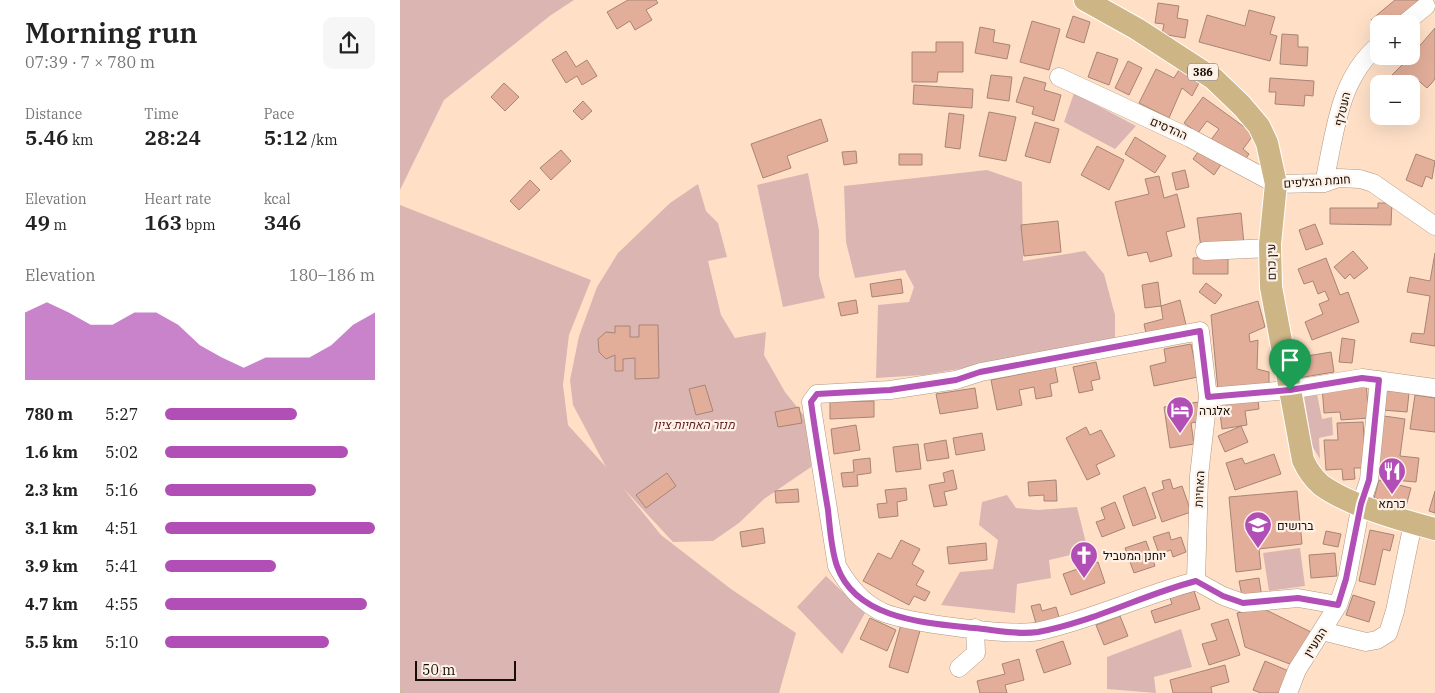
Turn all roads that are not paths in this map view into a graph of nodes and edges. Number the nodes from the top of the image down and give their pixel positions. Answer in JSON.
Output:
{"nodes":[{"id":1,"x":1085,"y":0,"type":"edge"},
{"id":2,"x":1426,"y":6,"type":"dead end"},
{"id":3,"x":1415,"y":15,"type":"edge"},
{"id":4,"x":1370,"y":52,"type":"edge"},
{"id":5,"x":1059,"y":77,"type":"dead end"},
{"id":6,"x":1324,"y":183,"type":"junction"},
{"id":7,"x":1276,"y":184,"type":"junction"},
{"id":8,"x":1435,"y":226,"type":"edge"},
{"id":9,"x":1270,"y":248,"type":"junction"},
{"id":10,"x":1205,"y":251,"type":"dead end"},
{"id":11,"x":1379,"y":380,"type":"junction"},
{"id":12,"x":1435,"y":388,"type":"edge"},
{"id":13,"x":1290,"y":390,"type":"junction"},
{"id":14,"x":1208,"y":397,"type":"junction"},
{"id":15,"x":1361,"y":504,"type":"junction"},
{"id":16,"x":1412,"y":523,"type":"junction"},
{"id":17,"x":1435,"y":528,"type":"edge"},
{"id":18,"x":1196,"y":581,"type":"junction"},
{"id":19,"x":1338,"y":605,"type":"junction"},
{"id":20,"x":975,"y":628,"type":"junction"},
{"id":21,"x":1322,"y":631,"type":"junction"},
{"id":22,"x":959,"y":668,"type":"dead end"},
{"id":23,"x":1288,"y":693,"type":"edge"}],
"edges":[{"from":1,"to":7,"type":"main road","name":"עין כרם","number":"386"},
{"from":2,"to":3,"type":"street"},
{"from":4,"to":6,"type":"street","name":"העטלף"},
{"from":5,"to":7,"type":"street","name":"ההדסים"},
{"from":6,"to":7,"type":"street","name":"חומת הצלפים"},
{"from":6,"to":8,"type":"street","name":"חומת הצלפים"},
{"from":7,"to":9,"type":"main road","name":"עין כרם","number":"386"},
{"from":9,"to":10,"type":"street"},
{"from":9,"to":13,"type":"main road","name":"עין כרם","number":"386"},
{"from":11,"to":12,"type":"street"},
{"from":11,"to":13,"type":"street"},
{"from":11,"to":15,"type":"street","name":"המעיין"},
{"from":13,"to":14,"type":"street"},
{"from":13,"to":15,"type":"main road","name":"עין כרם","number":"386"},
{"from":14,"to":18,"type":"street","name":"האחיות"},
{"from":14,"to":20,"type":"street","name":"האחיות"},
{"from":15,"to":16,"type":"main road","name":"עין כרם","number":"386"},
{"from":15,"to":19,"type":"street","name":"המעיין"},
{"from":16,"to":17,"type":"main road","name":"עין כרם","number":"386"},
{"from":16,"to":21,"type":"street"},
{"from":18,"to":19,"type":"street"},
{"from":18,"to":20,"type":"street"},
{"from":19,"to":21,"type":"street","name":"המעיין"},
{"from":20,"to":22,"type":"street"},
{"from":21,"to":23,"type":"street","name":"המעיין"}]}
